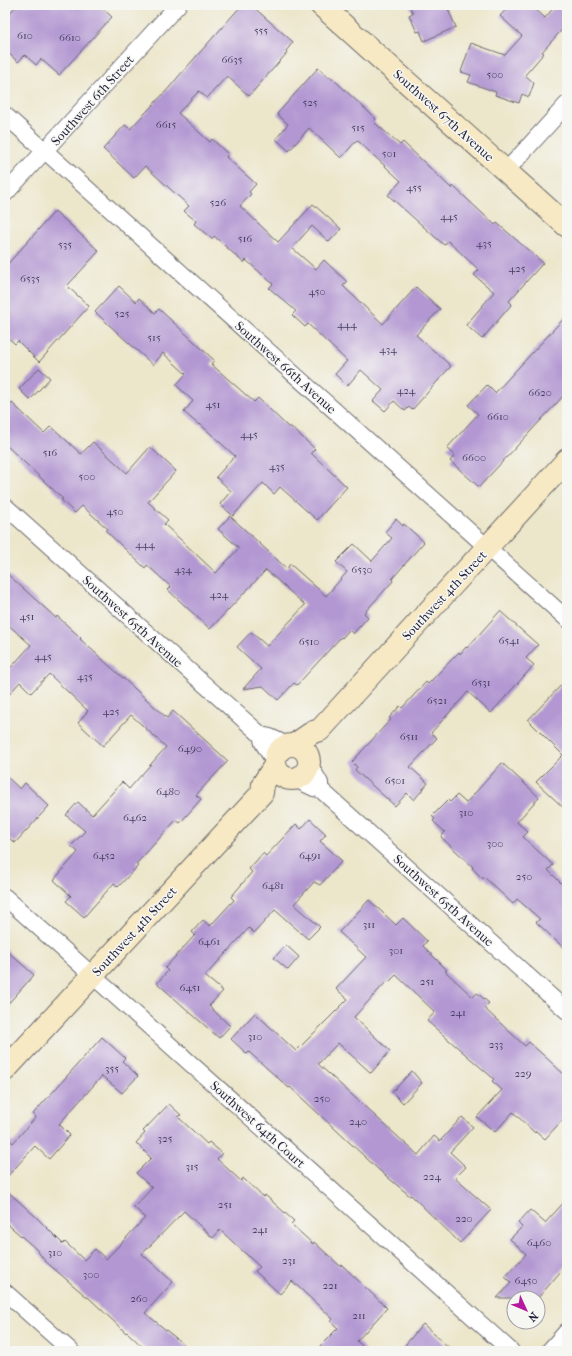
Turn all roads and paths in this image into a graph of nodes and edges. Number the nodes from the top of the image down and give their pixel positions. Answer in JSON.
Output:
{"nodes":[{"id":1,"x":178,"y":5,"type":"edge"},
{"id":2,"x":331,"y":8,"type":"edge"},
{"id":3,"x":567,"y":104,"type":"edge"},
{"id":4,"x":5,"y":115,"type":"edge"},
{"id":5,"x":45,"y":151,"type":"junction"},
{"id":6,"x":506,"y":171,"type":"junction"},
{"id":7,"x":5,"y":194,"type":"edge"},
{"id":8,"x":567,"y":226,"type":"edge"},
{"id":9,"x":567,"y":460,"type":"edge"},
{"id":10,"x":5,"y":506,"type":"edge"},
{"id":11,"x":487,"y":548,"type":"junction"},
{"id":12,"x":567,"y":619,"type":"edge"},
{"id":13,"x":261,"y":735,"type":"junction"},
{"id":14,"x":298,"y":762,"type":"junction"},
{"id":15,"x":275,"y":764,"type":"junction"},
{"id":16,"x":262,"y":793,"type":"junction"},
{"id":17,"x":5,"y":897,"type":"edge"},
{"id":18,"x":93,"y":975,"type":"junction"},
{"id":19,"x":567,"y":1011,"type":"edge"},
{"id":20,"x":5,"y":1070,"type":"edge"},
{"id":21,"x":5,"y":1292,"type":"edge"},
{"id":22,"x":567,"y":1331,"type":"edge"},
{"id":23,"x":71,"y":1351,"type":"edge"},
{"id":24,"x":511,"y":1351,"type":"edge"},
{"id":25,"x":549,"y":1351,"type":"edge"}],
"edges":[{"from":1,"to":5,"type":"street","name":"Southwest 6th Street"},
{"from":2,"to":6,"type":"street","name":"Southwest 67th Avenue"},
{"from":3,"to":6,"type":"street"},
{"from":4,"to":5,"type":"street","name":"Southwest 66th Avenue"},
{"from":5,"to":7,"type":"street","name":"Southwest 6th Street"},
{"from":5,"to":11,"type":"street","name":"Southwest 66th Avenue"},
{"from":6,"to":8,"type":"street","name":"Southwest 67th Avenue"},
{"from":9,"to":11,"type":"street","name":"Southwest 4th Street"},
{"from":10,"to":13,"type":"street","name":"Southwest 65th Avenue"},
{"from":11,"to":12,"type":"street","name":"Southwest 66th Avenue"},
{"from":11,"to":14,"type":"street","name":"Southwest 4th Street"},
{"from":13,"to":14,"type":"street","name":"Southwest 65th Avenue"},
{"from":13,"to":15,"type":"street","name":"Southwest 65th Avenue"},
{"from":14,"to":15,"type":"street","name":"Southwest 4th Street"},
{"from":14,"to":16,"type":"street","name":"Southwest 4th Street"},
{"from":14,"to":19,"type":"street","name":"Southwest 65th Avenue"},
{"from":15,"to":16,"type":"street","name":"Southwest 4th Street"},
{"from":16,"to":18,"type":"street","name":"Southwest 4th Street"},
{"from":17,"to":18,"type":"street","name":"Southwest 64th Court"},
{"from":18,"to":20,"type":"street","name":"Southwest 4th Street"},
{"from":18,"to":24,"type":"street","name":"Southwest 64th Court"},
{"from":21,"to":23,"type":"street"},
{"from":22,"to":25,"type":"street"}]}
